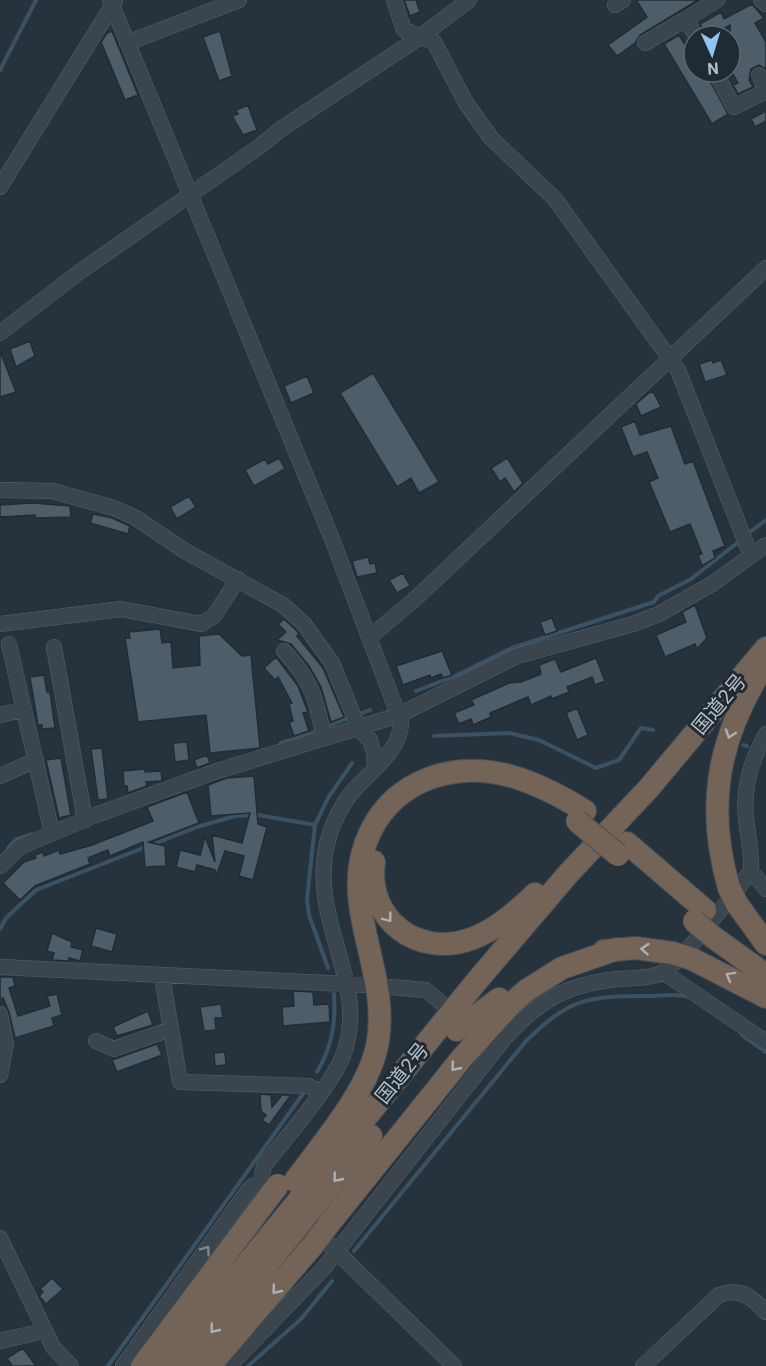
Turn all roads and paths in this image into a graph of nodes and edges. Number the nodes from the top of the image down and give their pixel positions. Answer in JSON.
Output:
{"nodes":[{"id":1,"x":239,"y":0,"type":"edge"},
{"id":2,"x":394,"y":0,"type":"edge"},
{"id":3,"x":469,"y":0,"type":"edge"},
{"id":4,"x":717,"y":0,"type":"edge"},
{"id":5,"x":761,"y":0,"type":"edge"},
{"id":6,"x":112,"y":2,"type":"edge"},
{"id":7,"x":766,"y":4,"type":"edge"},
{"id":8,"x":686,"y":19,"type":"junction"},
{"id":9,"x":689,"y":24,"type":"edge"},
{"id":10,"x":420,"y":37,"type":"junction"},
{"id":11,"x":127,"y":43,"type":"junction"},
{"id":12,"x":645,"y":44,"type":"dead end"},
{"id":13,"x":722,"y":84,"type":"edge"},
{"id":14,"x":764,"y":85,"type":"edge"},
{"id":15,"x":0,"y":187,"type":"edge"},
{"id":16,"x":190,"y":194,"type":"junction"},
{"id":17,"x":766,"y":268,"type":"edge"},
{"id":18,"x":0,"y":333,"type":"edge"},
{"id":19,"x":671,"y":359,"type":"junction"},
{"id":20,"x":0,"y":490,"type":"edge"},
{"id":21,"x":766,"y":545,"type":"edge"},
{"id":22,"x":751,"y":556,"type":"junction"},
{"id":23,"x":238,"y":579,"type":"junction"},
{"id":24,"x":0,"y":624,"type":"edge"},
{"id":25,"x":766,"y":632,"type":"edge"},
{"id":26,"x":370,"y":637,"type":"junction"},
{"id":27,"x":9,"y":644,"type":"dead end"},
{"id":28,"x":54,"y":647,"type":"dead end"},
{"id":29,"x":766,"y":648,"type":"edge"},
{"id":30,"x":284,"y":651,"type":"dead end"},
{"id":31,"x":766,"y":664,"type":"edge"},
{"id":32,"x":22,"y":710,"type":"junction"},
{"id":33,"x":0,"y":715,"type":"edge"},
{"id":34,"x":399,"y":715,"type":"junction"},
{"id":35,"x":700,"y":727,"type":"junction"},
{"id":36,"x":359,"y":729,"type":"junction"},
{"id":37,"x":766,"y":734,"type":"edge"},
{"id":38,"x":324,"y":738,"type":"junction"},
{"id":39,"x":760,"y":758,"type":"edge"},
{"id":40,"x":36,"y":759,"type":"junction"},
{"id":41,"x":375,"y":767,"type":"junction"},
{"id":42,"x":0,"y":776,"type":"edge"},
{"id":43,"x":649,"y":788,"type":"junction"},
{"id":44,"x":84,"y":816,"type":"junction"},
{"id":45,"x":581,"y":816,"type":"junction"},
{"id":46,"x":51,"y":829,"type":"junction"},
{"id":47,"x":590,"y":850,"type":"junction"},
{"id":48,"x":0,"y":866,"type":"edge"},
{"id":49,"x":751,"y":870,"type":"junction"},
{"id":50,"x":766,"y":889,"type":"edge"},
{"id":51,"x":718,"y":931,"type":"junction"},
{"id":52,"x":766,"y":944,"type":"edge"},
{"id":53,"x":617,"y":949,"type":"junction"},
{"id":54,"x":676,"y":961,"type":"junction"},
{"id":55,"x":0,"y":967,"type":"edge"},
{"id":56,"x":766,"y":969,"type":"edge"},
{"id":57,"x":766,"y":975,"type":"edge"},
{"id":58,"x":162,"y":976,"type":"junction"},
{"id":59,"x":368,"y":985,"type":"dead end"},
{"id":60,"x":347,"y":986,"type":"junction"},
{"id":61,"x":391,"y":987,"type":"dead end"},
{"id":62,"x":766,"y":997,"type":"edge"},
{"id":63,"x":445,"y":1006,"type":"dead end"},
{"id":64,"x":0,"y":1014,"type":"edge"},
{"id":65,"x":171,"y":1029,"type":"junction"},
{"id":66,"x":457,"y":1030,"type":"junction"},
{"id":67,"x":96,"y":1041,"type":"dead end"},
{"id":68,"x":766,"y":1042,"type":"edge"},
{"id":69,"x":378,"y":1043,"type":"junction"},
{"id":70,"x":0,"y":1075,"type":"edge"},
{"id":71,"x":320,"y":1092,"type":"junction"},
{"id":72,"x":269,"y":1192,"type":"junction"},
{"id":73,"x":319,"y":1234,"type":"junction"},
{"id":74,"x":0,"y":1238,"type":"edge"},
{"id":75,"x":336,"y":1251,"type":"junction"},
{"id":76,"x":766,"y":1312,"type":"edge"},
{"id":77,"x":44,"y":1331,"type":"junction"},
{"id":78,"x":0,"y":1341,"type":"edge"},
{"id":79,"x":71,"y":1366,"type":"edge"},
{"id":80,"x":123,"y":1366,"type":"edge"},
{"id":81,"x":142,"y":1366,"type":"edge"},
{"id":82,"x":163,"y":1366,"type":"edge"},
{"id":83,"x":185,"y":1366,"type":"edge"},
{"id":84,"x":210,"y":1366,"type":"edge"},
{"id":85,"x":229,"y":1366,"type":"edge"},
{"id":86,"x":454,"y":1366,"type":"edge"},
{"id":87,"x":643,"y":1366,"type":"edge"}],
"edges":[{"from":1,"to":11,"type":"street"},
{"from":2,"to":10,"type":"street"},
{"from":3,"to":10,"type":"street"},
{"from":4,"to":8,"type":"street"},
{"from":5,"to":7,"type":"street"},
{"from":6,"to":11,"type":"street"},
{"from":6,"to":15,"type":"street"},
{"from":8,"to":9,"type":"street"},
{"from":8,"to":12,"type":"street"},
{"from":10,"to":16,"type":"street"},
{"from":10,"to":19,"type":"street"},
{"from":11,"to":16,"type":"street"},
{"from":13,"to":14,"type":"street"},
{"from":16,"to":18,"type":"street"},
{"from":16,"to":26,"type":"street"},
{"from":17,"to":19,"type":"street"},
{"from":19,"to":22,"type":"street"},
{"from":19,"to":26,"type":"street"},
{"from":20,"to":23,"type":"street"},
{"from":21,"to":22,"type":"street"},
{"from":22,"to":34,"type":"street"},
{"from":23,"to":24,"type":"street"},
{"from":23,"to":36,"type":"street"},
{"from":25,"to":35,"type":"highway"},
{"from":26,"to":34,"type":"street"},
{"from":27,"to":32,"type":"street"},
{"from":28,"to":44,"type":"street"},
{"from":29,"to":35,"type":"highway","name":"国道2号"},
{"from":30,"to":38,"type":"street"},
{"from":31,"to":52,"type":"highway","one_way":true},
{"from":32,"to":33,"type":"street"},
{"from":32,"to":40,"type":"street"},
{"from":34,"to":36,"type":"street"},
{"from":34,"to":41,"type":"street"},
{"from":35,"to":43,"type":"highway","name":"国道2号"},
{"from":36,"to":38,"type":"street"},
{"from":36,"to":41,"type":"street"},
{"from":37,"to":39,"type":"street"},
{"from":38,"to":44,"type":"street"},
{"from":39,"to":49,"type":"street"},
{"from":40,"to":42,"type":"street"},
{"from":40,"to":46,"type":"street"},
{"from":41,"to":60,"type":"street"},
{"from":43,"to":47,"type":"highway","name":"国道2号"},
{"from":43,"to":66,"type":"highway","name":"国道2号"},
{"from":44,"to":46,"type":"street"},
{"from":45,"to":47,"type":"highway","one_way":true},
{"from":45,"to":51,"type":"highway"},
{"from":45,"to":69,"type":"highway"},
{"from":46,"to":48,"type":"street"},
{"from":47,"to":82,"type":"highway","name":"国道2号"},
{"from":49,"to":50,"type":"street"},
{"from":49,"to":54,"type":"street"},
{"from":51,"to":56,"type":"highway"},
{"from":51,"to":57,"type":"highway"},
{"from":54,"to":53,"type":"highway","one_way":true},
{"from":53,"to":66,"type":"highway"},
{"from":53,"to":73,"type":"highway","one_way":true},
{"from":62,"to":54,"type":"highway","one_way":true},
{"from":54,"to":68,"type":"street"},
{"from":54,"to":75,"type":"street"},
{"from":55,"to":58,"type":"street"},
{"from":58,"to":60,"type":"street"},
{"from":58,"to":65,"type":"street"},
{"from":59,"to":60,"type":"street"},
{"from":60,"to":71,"type":"street"},
{"from":61,"to":63,"type":"street"},
{"from":64,"to":70,"type":"street"},
{"from":65,"to":67,"type":"street"},
{"from":65,"to":71,"type":"street"},
{"from":66,"to":83,"type":"highway","name":"国道2号","one_way":true},
{"from":69,"to":72,"type":"highway"},
{"from":69,"to":82,"type":"highway"},
{"from":71,"to":72,"type":"street"},
{"from":80,"to":72,"type":"street","one_way":true},
{"from":72,"to":81,"type":"highway"},
{"from":73,"to":75,"type":"street"},
{"from":73,"to":84,"type":"highway","one_way":true},
{"from":74,"to":77,"type":"street"},
{"from":75,"to":85,"type":"street"},
{"from":75,"to":86,"type":"street"},
{"from":76,"to":87,"type":"street"},
{"from":77,"to":78,"type":"street"},
{"from":77,"to":79,"type":"street"}]}
